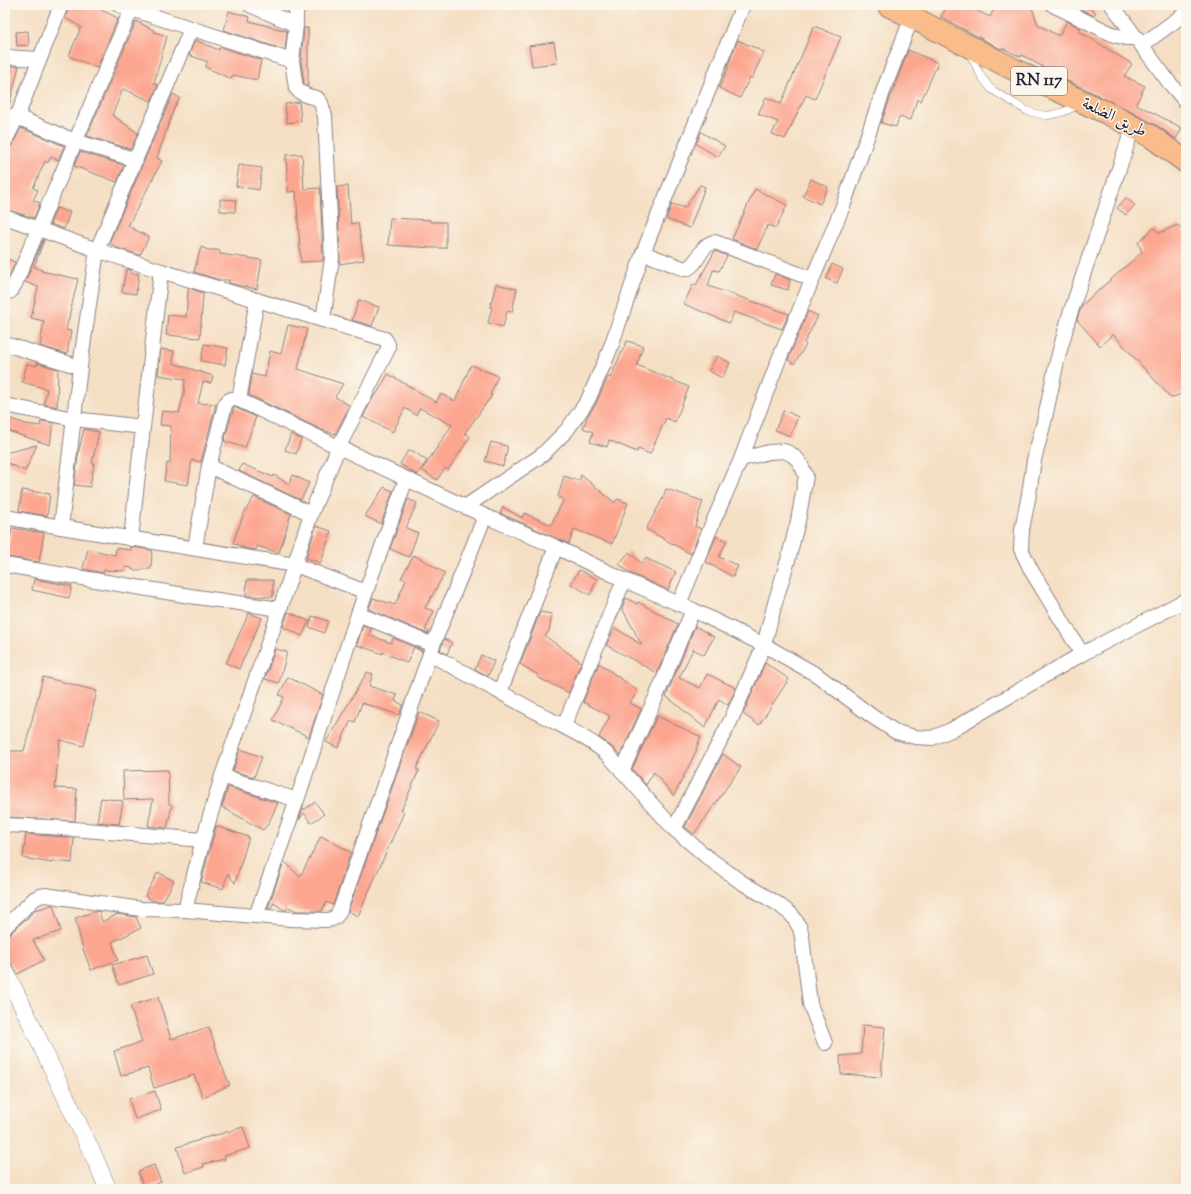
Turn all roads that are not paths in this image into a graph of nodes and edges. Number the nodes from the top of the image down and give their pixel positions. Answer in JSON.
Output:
{"nodes":[{"id":1,"x":61,"y":5,"type":"edge"},
{"id":2,"x":250,"y":5,"type":"edge"},
{"id":3,"x":296,"y":5,"type":"edge"},
{"id":4,"x":743,"y":5,"type":"edge"},
{"id":5,"x":888,"y":5,"type":"edge"},
{"id":6,"x":1053,"y":5,"type":"edge"},
{"id":7,"x":1112,"y":5,"type":"edge"},
{"id":8,"x":125,"y":7,"type":"edge"},
{"id":9,"x":1186,"y":13,"type":"edge"},
{"id":10,"x":912,"y":17,"type":"junction"},
{"id":11,"x":296,"y":24,"type":"junction"},
{"id":12,"x":191,"y":29,"type":"junction"},
{"id":13,"x":1139,"y":42,"type":"junction"},
{"id":14,"x":964,"y":44,"type":"junction"},
{"id":15,"x":5,"y":57,"type":"edge"},
{"id":16,"x":39,"y":59,"type":"junction"},
{"id":17,"x":292,"y":61,"type":"junction"},
{"id":18,"x":1186,"y":102,"type":"edge"},
{"id":19,"x":1084,"y":103,"type":"junction"},
{"id":20,"x":11,"y":117,"type":"edge"},
{"id":21,"x":1133,"y":127,"type":"junction"},
{"id":22,"x":5,"y":141,"type":"edge"},
{"id":23,"x":75,"y":141,"type":"junction"},
{"id":24,"x":136,"y":160,"type":"junction"},
{"id":25,"x":1186,"y":162,"type":"edge"},
{"id":26,"x":5,"y":217,"type":"edge"},
{"id":27,"x":38,"y":229,"type":"junction"},
{"id":28,"x":97,"y":250,"type":"junction"},
{"id":29,"x":643,"y":253,"type":"junction"},
{"id":30,"x":161,"y":271,"type":"junction"},
{"id":31,"x":812,"y":279,"type":"junction"},
{"id":32,"x":5,"y":293,"type":"edge"},
{"id":33,"x":257,"y":300,"type":"junction"},
{"id":34,"x":323,"y":320,"type":"junction"},
{"id":35,"x":5,"y":344,"type":"edge"},
{"id":36,"x":80,"y":367,"type":"junction"},
{"id":37,"x":239,"y":400,"type":"junction"},
{"id":38,"x":5,"y":405,"type":"edge"},
{"id":39,"x":74,"y":419,"type":"junction"},
{"id":40,"x":143,"y":426,"type":"junction"},
{"id":41,"x":339,"y":446,"type":"junction"},
{"id":42,"x":741,"y":459,"type":"junction"},
{"id":43,"x":209,"y":466,"type":"junction"},
{"id":44,"x":406,"y":479,"type":"junction"},
{"id":45,"x":465,"y":507,"type":"junction"},
{"id":46,"x":311,"y":514,"type":"junction"},
{"id":47,"x":485,"y":516,"type":"junction"},
{"id":48,"x":5,"y":517,"type":"edge"},
{"id":49,"x":61,"y":527,"type":"junction"},
{"id":50,"x":132,"y":539,"type":"junction"},
{"id":51,"x":556,"y":547,"type":"junction"},
{"id":52,"x":195,"y":548,"type":"junction"},
{"id":53,"x":295,"y":564,"type":"junction"},
{"id":54,"x":5,"y":565,"type":"edge"},
{"id":55,"x":624,"y":580,"type":"junction"},
{"id":56,"x":366,"y":592,"type":"junction"},
{"id":57,"x":1186,"y":600,"type":"edge"},
{"id":58,"x":679,"y":604,"type":"junction"},
{"id":59,"x":280,"y":609,"type":"junction"},
{"id":60,"x":693,"y":610,"type":"junction"},
{"id":61,"x":358,"y":614,"type":"junction"},
{"id":62,"x":764,"y":645,"type":"junction"},
{"id":63,"x":431,"y":650,"type":"junction"},
{"id":64,"x":1082,"y":654,"type":"junction"},
{"id":65,"x":500,"y":692,"type":"junction"},
{"id":66,"x":564,"y":726,"type":"junction"},
{"id":67,"x":622,"y":770,"type":"junction"},
{"id":68,"x":222,"y":776,"type":"junction"},
{"id":69,"x":297,"y":800,"type":"junction"},
{"id":70,"x":5,"y":824,"type":"edge"},
{"id":71,"x":674,"y":829,"type":"junction"},
{"id":72,"x":202,"y":840,"type":"junction"},
{"id":73,"x":185,"y":910,"type":"junction"},
{"id":74,"x":256,"y":916,"type":"junction"},
{"id":75,"x":5,"y":927,"type":"edge"},
{"id":76,"x":5,"y":971,"type":"edge"},
{"id":77,"x":826,"y":1043,"type":"dead end"},
{"id":78,"x":108,"y":1189,"type":"edge"}],
"edges":[{"from":1,"to":16,"type":"street"},
{"from":2,"to":11,"type":"street"},
{"from":3,"to":11,"type":"street"},
{"from":4,"to":29,"type":"street"},
{"from":5,"to":10,"type":"main road","name":"طريق الضلعة","number":"RN 117"},
{"from":6,"to":13,"type":"street"},
{"from":7,"to":13,"type":"street"},
{"from":8,"to":12,"type":"street"},
{"from":8,"to":23,"type":"street"},
{"from":9,"to":13,"type":"street"},
{"from":10,"to":14,"type":"main road","name":"طريق الضلعة","number":"RN 117"},
{"from":10,"to":31,"type":"street"},
{"from":11,"to":17,"type":"street"},
{"from":12,"to":17,"type":"street"},
{"from":12,"to":24,"type":"street"},
{"from":13,"to":18,"type":"street"},
{"from":14,"to":19,"type":"main road","name":"طريق الضلعة","number":"RN 117"},
{"from":14,"to":19,"type":"lane"},
{"from":15,"to":16,"type":"street"},
{"from":16,"to":20,"type":"street"},
{"from":17,"to":34,"type":"street"},
{"from":19,"to":21,"type":"main road","name":"طريق الضلعة","number":"RN 117"},
{"from":20,"to":22,"type":"street"},
{"from":20,"to":23,"type":"street"},
{"from":21,"to":25,"type":"main road","name":"طريق الضلعة","number":"RN 117"},
{"from":21,"to":64,"type":"street"},
{"from":23,"to":24,"type":"street"},
{"from":23,"to":27,"type":"street"},
{"from":24,"to":28,"type":"street"},
{"from":26,"to":27,"type":"street"},
{"from":27,"to":28,"type":"street"},
{"from":27,"to":32,"type":"street"},
{"from":28,"to":30,"type":"street"},
{"from":28,"to":36,"type":"street"},
{"from":29,"to":31,"type":"street"},
{"from":29,"to":45,"type":"street"},
{"from":30,"to":33,"type":"street"},
{"from":30,"to":40,"type":"street"},
{"from":31,"to":42,"type":"street"},
{"from":33,"to":34,"type":"street"},
{"from":33,"to":37,"type":"street"},
{"from":34,"to":41,"type":"street"},
{"from":35,"to":36,"type":"street"},
{"from":36,"to":39,"type":"street"},
{"from":37,"to":41,"type":"street"},
{"from":37,"to":43,"type":"street"},
{"from":38,"to":39,"type":"street"},
{"from":39,"to":40,"type":"street"},
{"from":39,"to":49,"type":"street"},
{"from":40,"to":50,"type":"street"},
{"from":41,"to":44,"type":"street"},
{"from":41,"to":46,"type":"street"},
{"from":42,"to":58,"type":"street"},
{"from":42,"to":62,"type":"street"},
{"from":43,"to":46,"type":"street"},
{"from":43,"to":52,"type":"street"},
{"from":44,"to":45,"type":"street"},
{"from":44,"to":56,"type":"street"},
{"from":45,"to":47,"type":"street"},
{"from":46,"to":53,"type":"street"},
{"from":47,"to":51,"type":"street"},
{"from":47,"to":63,"type":"street"},
{"from":48,"to":49,"type":"street"},
{"from":49,"to":50,"type":"street"},
{"from":50,"to":52,"type":"street"},
{"from":51,"to":55,"type":"street"},
{"from":51,"to":65,"type":"street"},
{"from":52,"to":53,"type":"street"},
{"from":53,"to":56,"type":"street"},
{"from":53,"to":59,"type":"street"},
{"from":54,"to":59,"type":"street"},
{"from":55,"to":58,"type":"street"},
{"from":55,"to":66,"type":"street"},
{"from":56,"to":61,"type":"street"},
{"from":57,"to":64,"type":"street"},
{"from":58,"to":60,"type":"street"},
{"from":59,"to":68,"type":"street"},
{"from":60,"to":62,"type":"street"},
{"from":60,"to":67,"type":"street"},
{"from":61,"to":63,"type":"street"},
{"from":61,"to":69,"type":"street"},
{"from":62,"to":64,"type":"street"},
{"from":62,"to":71,"type":"street"},
{"from":63,"to":65,"type":"street"},
{"from":63,"to":74,"type":"street"},
{"from":65,"to":66,"type":"street"},
{"from":66,"to":67,"type":"street"},
{"from":67,"to":71,"type":"street"},
{"from":68,"to":69,"type":"street"},
{"from":68,"to":72,"type":"street"},
{"from":69,"to":74,"type":"street"},
{"from":70,"to":72,"type":"street"},
{"from":71,"to":77,"type":"street"},
{"from":72,"to":73,"type":"street"},
{"from":73,"to":74,"type":"street"},
{"from":73,"to":75,"type":"street"},
{"from":76,"to":78,"type":"street"}]}
